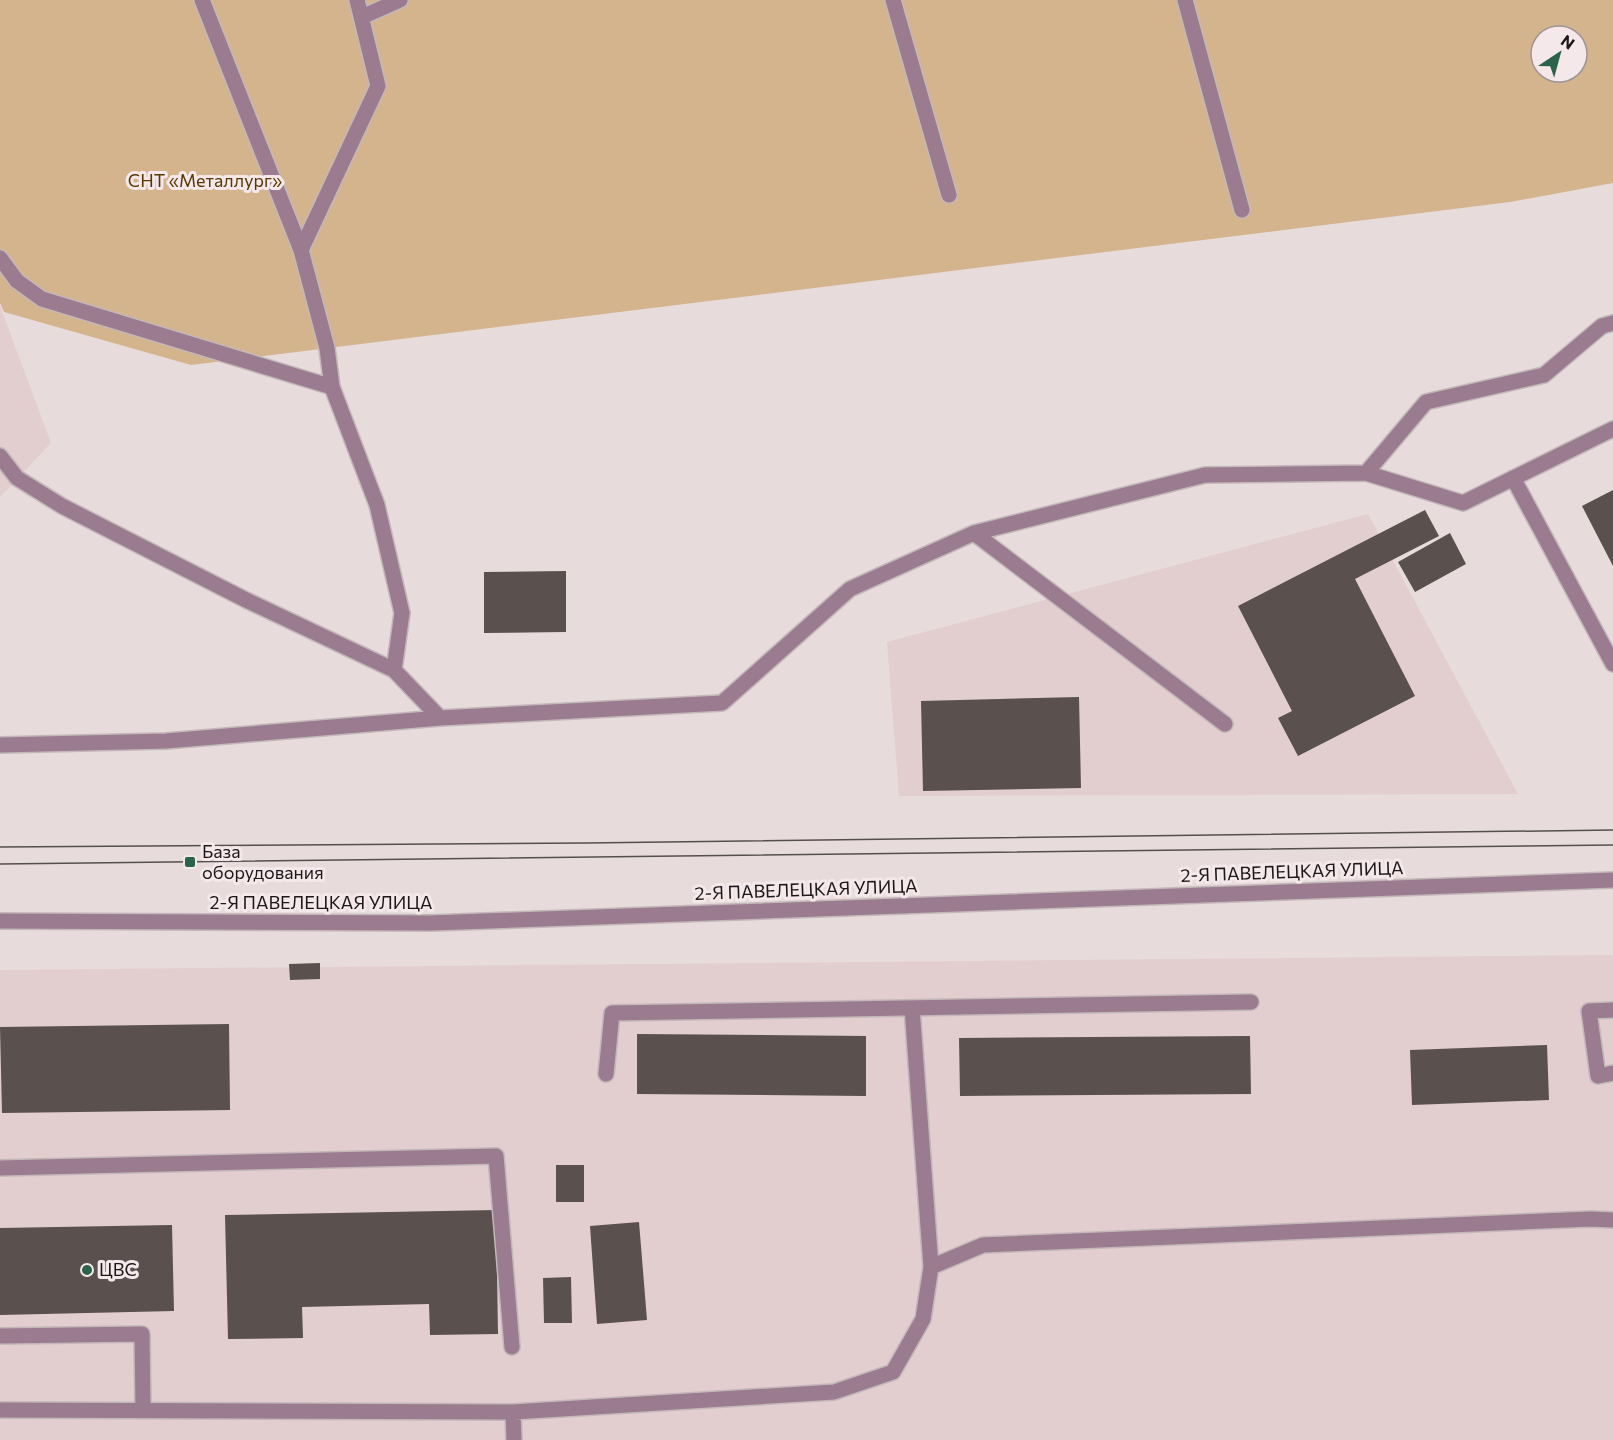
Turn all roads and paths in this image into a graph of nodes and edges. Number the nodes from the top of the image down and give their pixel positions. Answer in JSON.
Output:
{"nodes":[{"id":1,"x":202,"y":0,"type":"edge"},
{"id":2,"x":357,"y":0,"type":"edge"},
{"id":3,"x":400,"y":0,"type":"edge"},
{"id":4,"x":893,"y":0,"type":"edge"},
{"id":5,"x":1185,"y":0,"type":"edge"},
{"id":6,"x":362,"y":17,"type":"junction"},
{"id":7,"x":949,"y":195,"type":"dead end"},
{"id":8,"x":1242,"y":210,"type":"dead end"},
{"id":9,"x":301,"y":250,"type":"junction"},
{"id":10,"x":0,"y":258,"type":"edge"},
{"id":11,"x":1613,"y":323,"type":"edge"},
{"id":12,"x":332,"y":387,"type":"junction"},
{"id":13,"x":1613,"y":429,"type":"edge"},
{"id":14,"x":0,"y":456,"type":"edge"},
{"id":15,"x":1366,"y":473,"type":"junction"},
{"id":16,"x":1514,"y":478,"type":"junction"},
{"id":17,"x":974,"y":533,"type":"junction"},
{"id":18,"x":1613,"y":664,"type":"edge"},
{"id":19,"x":394,"y":670,"type":"junction"},
{"id":20,"x":440,"y":717,"type":"junction"},
{"id":21,"x":1225,"y":724,"type":"dead end"},
{"id":22,"x":0,"y":745,"type":"edge"},
{"id":23,"x":1613,"y":880,"type":"edge"},
{"id":24,"x":0,"y":921,"type":"edge"},
{"id":25,"x":1251,"y":1002,"type":"dead end"},
{"id":26,"x":912,"y":1008,"type":"junction"},
{"id":27,"x":1613,"y":1010,"type":"edge"},
{"id":28,"x":1613,"y":1073,"type":"edge"},
{"id":29,"x":606,"y":1074,"type":"dead end"},
{"id":30,"x":0,"y":1168,"type":"edge"},
{"id":31,"x":1613,"y":1220,"type":"edge"},
{"id":32,"x":931,"y":1267,"type":"junction"},
{"id":33,"x":0,"y":1336,"type":"edge"},
{"id":34,"x":512,"y":1347,"type":"dead end"},
{"id":35,"x":0,"y":1410,"type":"edge"},
{"id":36,"x":143,"y":1410,"type":"junction"},
{"id":37,"x":513,"y":1412,"type":"junction"},
{"id":38,"x":514,"y":1440,"type":"edge"}],
"edges":[{"from":1,"to":9,"type":"street"},
{"from":2,"to":6,"type":"street"},
{"from":3,"to":6,"type":"street"},
{"from":4,"to":7,"type":"street"},
{"from":5,"to":8,"type":"street"},
{"from":6,"to":9,"type":"street"},
{"from":9,"to":12,"type":"street"},
{"from":10,"to":12,"type":"street"},
{"from":11,"to":15,"type":"street"},
{"from":12,"to":19,"type":"street"},
{"from":13,"to":16,"type":"street"},
{"from":14,"to":19,"type":"street"},
{"from":15,"to":16,"type":"street"},
{"from":15,"to":17,"type":"street"},
{"from":16,"to":18,"type":"street"},
{"from":17,"to":20,"type":"street"},
{"from":17,"to":21,"type":"street"},
{"from":19,"to":20,"type":"street"},
{"from":20,"to":22,"type":"street"},
{"from":23,"to":24,"type":"street","name":"2-Я ПАВЕЛЕЦКАЯ УЛИЦА"},
{"from":25,"to":26,"type":"street"},
{"from":26,"to":29,"type":"street"},
{"from":26,"to":32,"type":"street"},
{"from":27,"to":28,"type":"street"},
{"from":30,"to":34,"type":"street"},
{"from":31,"to":32,"type":"street"},
{"from":32,"to":37,"type":"street"},
{"from":33,"to":36,"type":"street"},
{"from":35,"to":36,"type":"street"},
{"from":36,"to":37,"type":"street"},
{"from":37,"to":38,"type":"street"}]}
